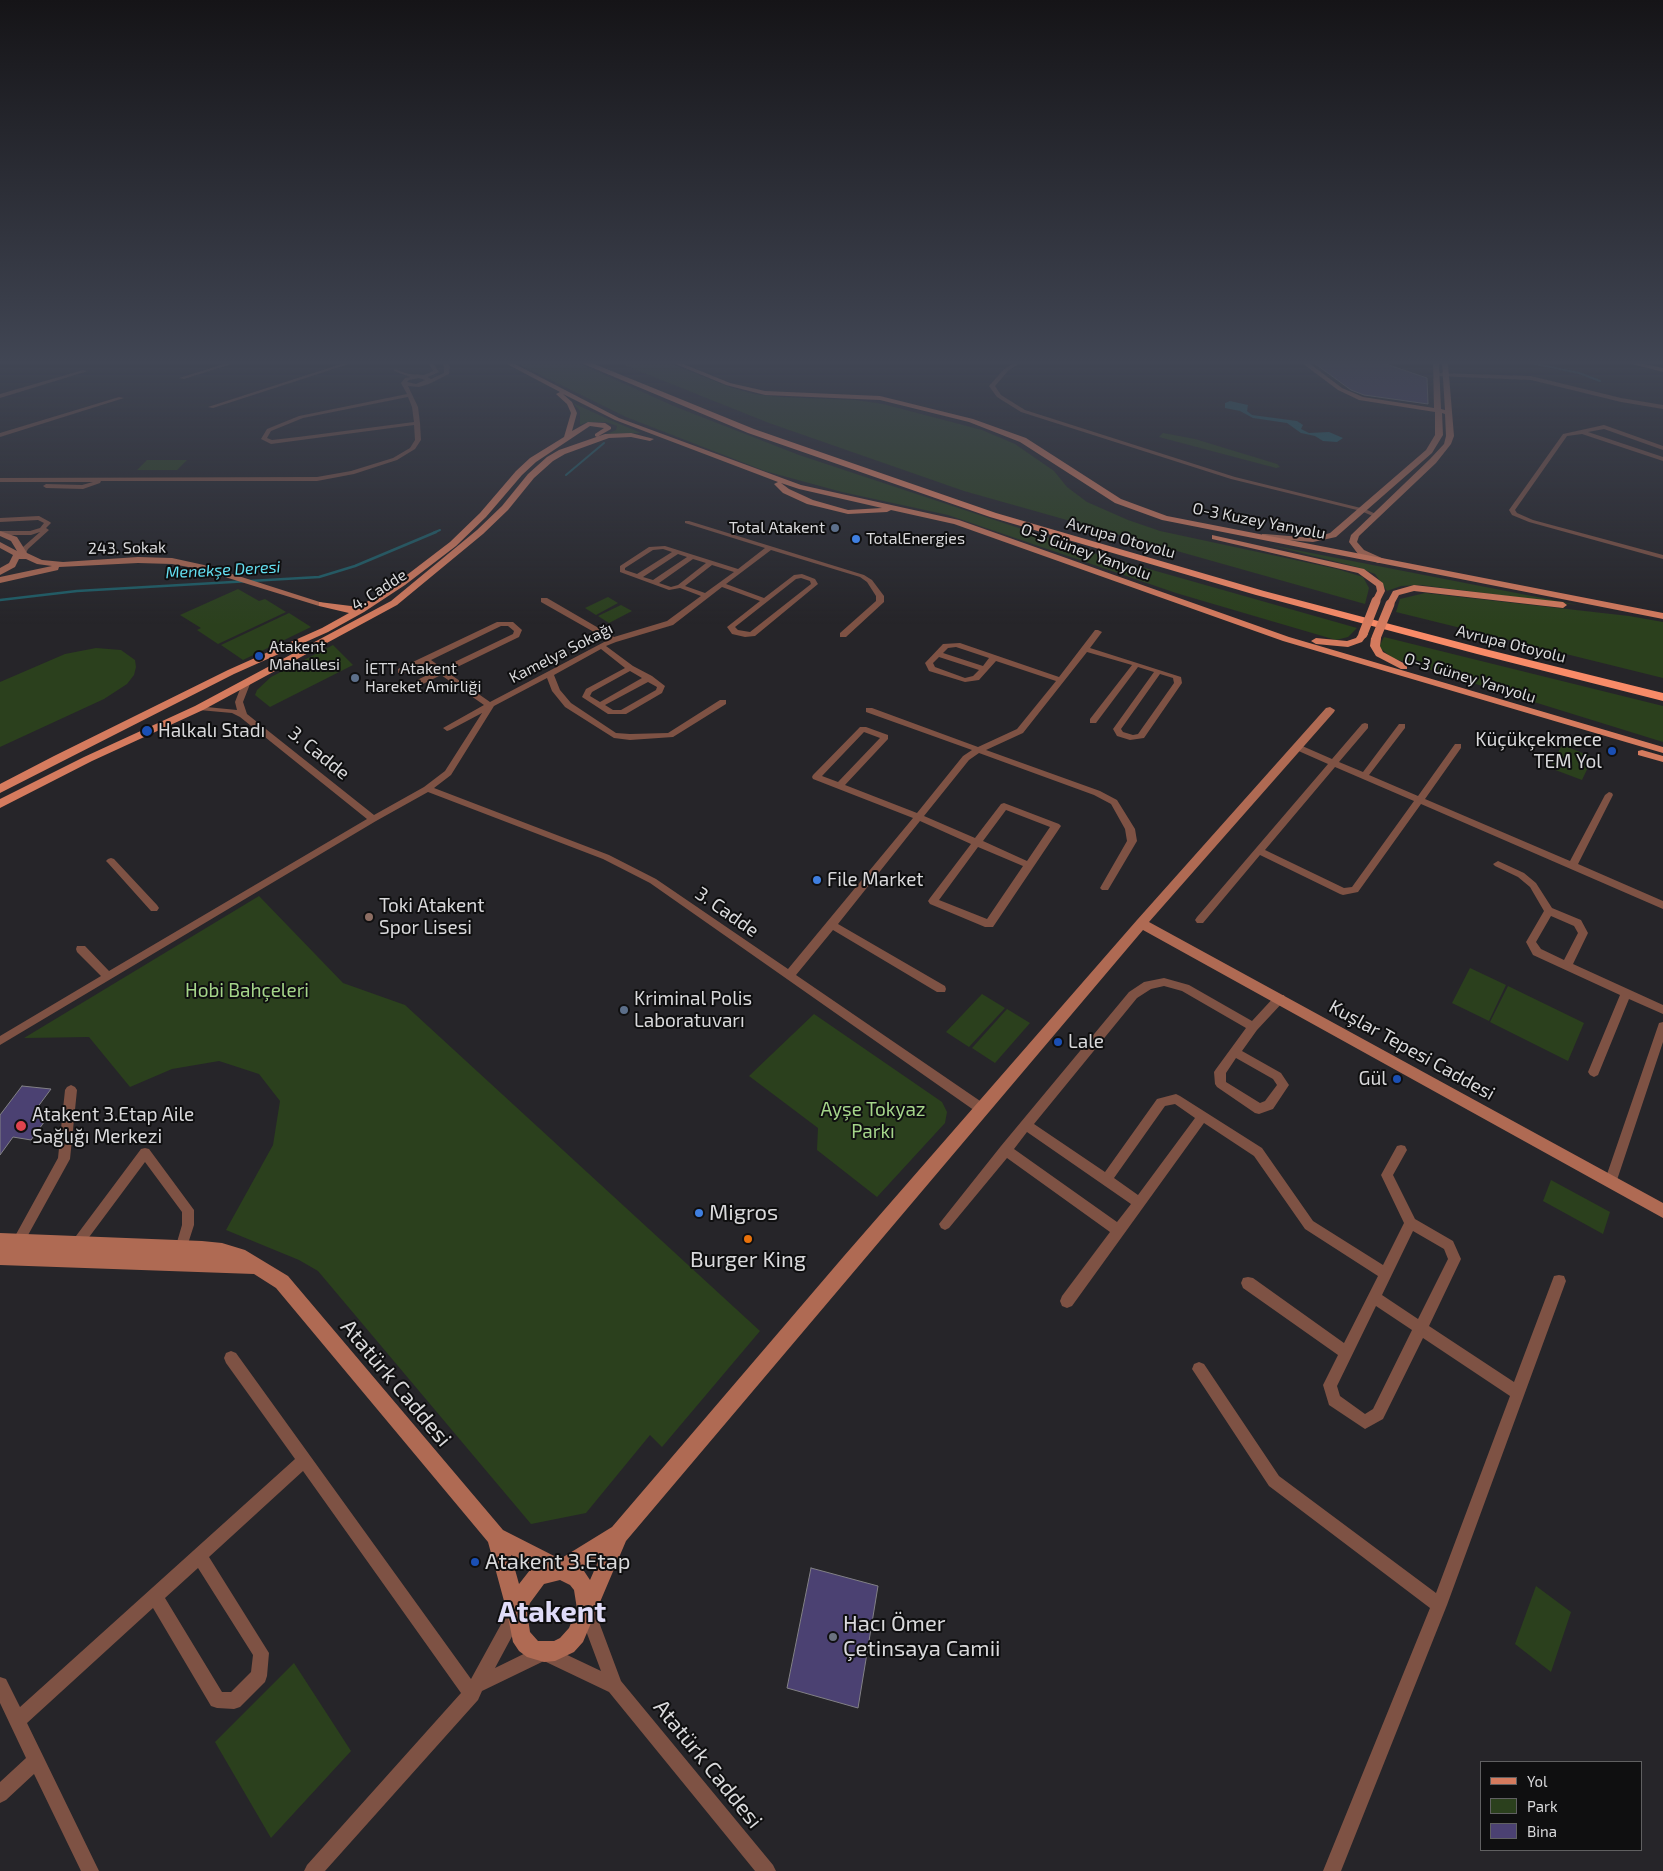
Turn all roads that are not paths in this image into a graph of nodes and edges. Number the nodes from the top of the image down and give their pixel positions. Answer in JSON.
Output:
{"nodes":[{"id":1,"x":408,"y":450,"type":"edge"},
{"id":2,"x":548,"y":450,"type":"edge"},
{"id":3,"x":566,"y":450,"type":"edge"},
{"id":4,"x":567,"y":450,"type":"edge"},
{"id":5,"x":680,"y":450,"type":"edge"},
{"id":6,"x":700,"y":450,"type":"edge"},
{"id":7,"x":804,"y":450,"type":"edge"},
{"id":8,"x":831,"y":450,"type":"edge"},
{"id":9,"x":1038,"y":450,"type":"edge"},
{"id":10,"x":1146,"y":450,"type":"edge"},
{"id":11,"x":1428,"y":450,"type":"edge"},
{"id":12,"x":1442,"y":450,"type":"edge"},
{"id":13,"x":1554,"y":450,"type":"edge"},
{"id":14,"x":1637,"y":450,"type":"edge"},
{"id":15,"x":562,"y":452,"type":"junction"},
{"id":16,"x":1041,"y":452,"type":"junction"},
{"id":17,"x":1663,"y":459,"type":"edge"},
{"id":18,"x":757,"y":472,"type":"junction"},
{"id":19,"x":768,"y":476,"type":"junction"},
{"id":20,"x":83,"y":479,"type":"junction"},
{"id":21,"x":112,"y":479,"type":"junction"},
{"id":22,"x":0,"y":480,"type":"edge"},
{"id":23,"x":0,"y":486,"type":"edge"},
{"id":24,"x":83,"y":487,"type":"junction"},
{"id":25,"x":1363,"y":510,"type":"junction"},
{"id":26,"x":907,"y":511,"type":"junction"},
{"id":27,"x":1374,"y":515,"type":"junction"},
{"id":28,"x":0,"y":520,"type":"edge"},
{"id":29,"x":687,"y":522,"type":"dead end"},
{"id":30,"x":48,"y":523,"type":"junction"},
{"id":31,"x":0,"y":533,"type":"edge"},
{"id":32,"x":1244,"y":534,"type":"junction"},
{"id":33,"x":0,"y":544,"type":"edge"},
{"id":34,"x":770,"y":548,"type":"junction"},
{"id":35,"x":678,"y":552,"type":"junction"},
{"id":36,"x":20,"y":554,"type":"junction"},
{"id":37,"x":692,"y":557,"type":"junction"},
{"id":38,"x":1663,"y":557,"type":"edge"},
{"id":39,"x":1382,"y":561,"type":"junction"},
{"id":40,"x":97,"y":563,"type":"junction"},
{"id":41,"x":711,"y":563,"type":"junction"},
{"id":42,"x":61,"y":567,"type":"junction"},
{"id":43,"x":2,"y":571,"type":"edge"},
{"id":44,"x":738,"y":571,"type":"junction"},
{"id":45,"x":13,"y":577,"type":"junction"},
{"id":46,"x":638,"y":577,"type":"junction"},
{"id":47,"x":0,"y":580,"type":"edge"},
{"id":48,"x":654,"y":583,"type":"junction"},
{"id":49,"x":720,"y":584,"type":"junction"},
{"id":50,"x":680,"y":586,"type":"junction"},
{"id":51,"x":1141,"y":588,"type":"junction"},
{"id":52,"x":382,"y":596,"type":"junction"},
{"id":53,"x":706,"y":596,"type":"junction"},
{"id":54,"x":544,"y":600,"type":"dead end"},
{"id":55,"x":764,"y":600,"type":"junction"},
{"id":56,"x":394,"y":602,"type":"junction"},
{"id":57,"x":322,"y":604,"type":"junction"},
{"id":58,"x":360,"y":611,"type":"junction"},
{"id":59,"x":1652,"y":614,"type":"junction"},
{"id":60,"x":1663,"y":616,"type":"edge"},
{"id":61,"x":325,"y":630,"type":"junction"},
{"id":62,"x":1098,"y":632,"type":"dead end"},
{"id":63,"x":842,"y":635,"type":"dead end"},
{"id":64,"x":613,"y":640,"type":"junction"},
{"id":65,"x":601,"y":646,"type":"junction"},
{"id":66,"x":1086,"y":649,"type":"junction"},
{"id":67,"x":938,"y":654,"type":"junction"},
{"id":68,"x":994,"y":658,"type":"junction"},
{"id":69,"x":426,"y":660,"type":"junction"},
{"id":70,"x":1136,"y":665,"type":"junction"},
{"id":71,"x":630,"y":668,"type":"junction"},
{"id":72,"x":984,"y":669,"type":"junction"},
{"id":73,"x":401,"y":671,"type":"dead end"},
{"id":74,"x":231,"y":672,"type":"junction"},
{"id":75,"x":443,"y":672,"type":"junction"},
{"id":76,"x":1158,"y":672,"type":"junction"},
{"id":77,"x":549,"y":673,"type":"junction"},
{"id":78,"x":649,"y":678,"type":"junction"},
{"id":79,"x":1061,"y":680,"type":"junction"},
{"id":80,"x":420,"y":682,"type":"dead end"},
{"id":81,"x":246,"y":684,"type":"junction"},
{"id":82,"x":1663,"y":686,"type":"edge"},
{"id":83,"x":183,"y":696,"type":"junction"},
{"id":84,"x":1663,"y":697,"type":"edge"},
{"id":85,"x":590,"y":699,"type":"junction"},
{"id":86,"x":723,"y":702,"type":"dead end"},
{"id":87,"x":1502,"y":703,"type":"junction"},
{"id":88,"x":490,"y":706,"type":"junction"},
{"id":89,"x":600,"y":706,"type":"junction"},
{"id":90,"x":199,"y":708,"type":"junction"},
{"id":91,"x":573,"y":708,"type":"junction"},
{"id":92,"x":869,"y":710,"type":"dead end"},
{"id":93,"x":1330,"y":710,"type":"dead end"},
{"id":94,"x":243,"y":715,"type":"junction"},
{"id":95,"x":1092,"y":721,"type":"dead end"},
{"id":96,"x":1573,"y":724,"type":"junction"},
{"id":97,"x":1366,"y":726,"type":"dead end"},
{"id":98,"x":1402,"y":726,"type":"dead end"},
{"id":99,"x":447,"y":728,"type":"dead end"},
{"id":100,"x":1458,"y":746,"type":"dead end"},
{"id":101,"x":1297,"y":747,"type":"junction"},
{"id":102,"x":978,"y":750,"type":"junction"},
{"id":103,"x":1663,"y":750,"type":"edge"},
{"id":104,"x":1663,"y":759,"type":"edge"},
{"id":105,"x":1334,"y":763,"type":"junction"},
{"id":106,"x":1364,"y":776,"type":"junction"},
{"id":107,"x":839,"y":786,"type":"junction"},
{"id":108,"x":0,"y":789,"type":"edge"},
{"id":109,"x":427,"y":789,"type":"junction"},
{"id":110,"x":1609,"y":795,"type":"dead end"},
{"id":111,"x":1419,"y":800,"type":"junction"},
{"id":112,"x":0,"y":804,"type":"edge"},
{"id":113,"x":918,"y":817,"type":"junction"},
{"id":114,"x":372,"y":819,"type":"junction"},
{"id":115,"x":977,"y":842,"type":"junction"},
{"id":116,"x":1259,"y":851,"type":"junction"},
{"id":117,"x":111,"y":861,"type":"dead end"},
{"id":118,"x":1498,"y":864,"type":"dead end"},
{"id":119,"x":1029,"y":865,"type":"junction"},
{"id":120,"x":1572,"y":866,"type":"junction"},
{"id":121,"x":1105,"y":888,"type":"dead end"},
{"id":122,"x":1663,"y":904,"type":"edge"},
{"id":123,"x":154,"y":908,"type":"dead end"},
{"id":124,"x":1549,"y":911,"type":"junction"},
{"id":125,"x":1200,"y":920,"type":"dead end"},
{"id":126,"x":1141,"y":923,"type":"junction"},
{"id":127,"x":830,"y":924,"type":"junction"},
{"id":128,"x":81,"y":949,"type":"dead end"},
{"id":129,"x":1566,"y":966,"type":"junction"},
{"id":130,"x":108,"y":976,"type":"junction"},
{"id":131,"x":788,"y":976,"type":"junction"},
{"id":132,"x":942,"y":990,"type":"dead end"},
{"id":133,"x":1626,"y":993,"type":"junction"},
{"id":134,"x":1280,"y":998,"type":"junction"},
{"id":135,"x":1663,"y":1010,"type":"edge"},
{"id":136,"x":1663,"y":1026,"type":"edge"},
{"id":137,"x":1253,"y":1027,"type":"junction"},
{"id":138,"x":0,"y":1041,"type":"edge"},
{"id":139,"x":1235,"y":1052,"type":"junction"},
{"id":140,"x":1594,"y":1072,"type":"dead end"},
{"id":141,"x":71,"y":1090,"type":"dead end"},
{"id":142,"x":982,"y":1109,"type":"junction"},
{"id":143,"x":1203,"y":1116,"type":"junction"},
{"id":144,"x":1026,"y":1125,"type":"junction"},
{"id":145,"x":1005,"y":1150,"type":"junction"},
{"id":146,"x":1401,"y":1150,"type":"dead end"},
{"id":147,"x":1106,"y":1180,"type":"junction"},
{"id":148,"x":1611,"y":1180,"type":"junction"},
{"id":149,"x":1140,"y":1202,"type":"junction"},
{"id":150,"x":1663,"y":1211,"type":"edge"},
{"id":151,"x":944,"y":1224,"type":"dead end"},
{"id":152,"x":1411,"y":1224,"type":"junction"},
{"id":153,"x":1119,"y":1231,"type":"junction"},
{"id":154,"x":0,"y":1241,"type":"edge"},
{"id":155,"x":18,"y":1242,"type":"junction"},
{"id":156,"x":77,"y":1244,"type":"junction"},
{"id":157,"x":180,"y":1248,"type":"junction"},
{"id":158,"x":4,"y":1257,"type":"edge"},
{"id":159,"x":66,"y":1259,"type":"junction"},
{"id":160,"x":256,"y":1266,"type":"junction"},
{"id":161,"x":1386,"y":1274,"type":"junction"},
{"id":162,"x":1559,"y":1281,"type":"dead end"},
{"id":163,"x":1248,"y":1284,"type":"dead end"},
{"id":164,"x":1374,"y":1297,"type":"junction"},
{"id":165,"x":1068,"y":1301,"type":"dead end"},
{"id":166,"x":1421,"y":1328,"type":"junction"},
{"id":167,"x":1346,"y":1353,"type":"junction"},
{"id":168,"x":231,"y":1358,"type":"dead end"},
{"id":169,"x":1199,"y":1369,"type":"dead end"},
{"id":170,"x":1518,"y":1393,"type":"junction"},
{"id":171,"x":304,"y":1461,"type":"junction"},
{"id":172,"x":619,"y":1534,"type":"junction"},
{"id":173,"x":496,"y":1537,"type":"junction"},
{"id":174,"x":199,"y":1556,"type":"junction"},
{"id":175,"x":560,"y":1570,"type":"junction"},
{"id":176,"x":155,"y":1596,"type":"junction"},
{"id":177,"x":1439,"y":1605,"type":"junction"},
{"id":178,"x":586,"y":1609,"type":"junction"},
{"id":179,"x":517,"y":1612,"type":"junction"},
{"id":180,"x":544,"y":1652,"type":"junction"},
{"id":181,"x":0,"y":1685,"type":"edge"},
{"id":182,"x":615,"y":1686,"type":"junction"},
{"id":183,"x":475,"y":1689,"type":"junction"},
{"id":184,"x":17,"y":1721,"type":"junction"},
{"id":185,"x":35,"y":1760,"type":"junction"},
{"id":186,"x":0,"y":1794,"type":"edge"},
{"id":187,"x":90,"y":1871,"type":"edge"},
{"id":188,"x":312,"y":1871,"type":"edge"},
{"id":189,"x":767,"y":1871,"type":"edge"},
{"id":190,"x":1332,"y":1871,"type":"edge"}],
"edges":[{"from":1,"to":21,"type":"street"},
{"from":2,"to":52,"type":"main road","name":"4. Cadde"},
{"from":3,"to":15,"type":"main road","name":"4. Cadde"},
{"from":4,"to":15,"type":"main road","name":"4. Cadde"},
{"from":5,"to":18,"type":"main road","name":"4. Cadde"},
{"from":6,"to":18,"type":"main road","name":"O-3 Güney Yanyolu"},
{"from":7,"to":84,"type":"highway","name":"Avrupa Otoyolu"},
{"from":8,"to":82,"type":"highway","name":"Avrupa Otoyolu"},
{"from":9,"to":16,"type":"main road","name":"O-3 Kuzey Yanyolu"},
{"from":10,"to":25,"type":"street"},
{"from":11,"to":25,"type":"street"},
{"from":12,"to":27,"type":"street"},
{"from":13,"to":38,"type":"street"},
{"from":14,"to":17,"type":"street"},
{"from":15,"to":56,"type":"main road","name":"4. Cadde"},
{"from":16,"to":32,"type":"main road","name":"O-3 Kuzey Yanyolu"},
{"from":16,"to":51,"type":"main road","bridge":true},
{"from":18,"to":19,"type":"main road","name":"O-3 Güney Yanyolu"},
{"from":19,"to":26,"type":"main road","name":"O-3 Güney Yanyolu"},
{"from":19,"to":26,"type":"main road"},
{"from":20,"to":21,"type":"street"},
{"from":20,"to":22,"type":"street"},
{"from":20,"to":24,"type":"street"},
{"from":21,"to":24,"type":"street"},
{"from":23,"to":24,"type":"street"},
{"from":25,"to":27,"type":"street"},
{"from":25,"to":32,"type":"street"},
{"from":26,"to":51,"type":"main road","name":"O-3 Güney Yanyolu"},
{"from":27,"to":39,"type":"street"},
{"from":28,"to":30,"type":"street"},
{"from":29,"to":34,"type":"street"},
{"from":30,"to":31,"type":"street"},
{"from":30,"to":36,"type":"street"},
{"from":31,"to":36,"type":"street","name":"243. Sokak"},
{"from":32,"to":39,"type":"main road","name":"O-3 Kuzey Yanyolu"},
{"from":33,"to":36,"type":"street","name":"243. Sokak"},
{"from":34,"to":44,"type":"street","name":"Kamelya Sokağı"},
{"from":34,"to":63,"type":"street"},
{"from":35,"to":37,"type":"street"},
{"from":35,"to":46,"type":"street"},
{"from":35,"to":46,"type":"street"},
{"from":36,"to":40,"type":"street","name":"243. Sokak"},
{"from":36,"to":42,"type":"street","name":"243. Sokak"},
{"from":36,"to":43,"type":"street"},
{"from":37,"to":41,"type":"street"},
{"from":37,"to":48,"type":"street"},
{"from":39,"to":59,"type":"main road","name":"O-3 Kuzey Yanyolu"},
{"from":40,"to":42,"type":"street"},
{"from":40,"to":57,"type":"street","name":"243. Sokak"},
{"from":41,"to":44,"type":"street"},
{"from":41,"to":50,"type":"street"},
{"from":42,"to":45,"type":"street"},
{"from":43,"to":45,"type":"street"},
{"from":44,"to":49,"type":"street","name":"Kamelya Sokağı"},
{"from":45,"to":47,"type":"street"},
{"from":46,"to":48,"type":"street"},
{"from":48,"to":50,"type":"street"},
{"from":49,"to":53,"type":"street","name":"Kamelya Sokağı"},
{"from":49,"to":55,"type":"street"},
{"from":50,"to":53,"type":"street"},
{"from":51,"to":87,"type":"main road","name":"O-3 Güney Yanyolu"},
{"from":52,"to":57,"type":"main road"},
{"from":52,"to":58,"type":"main road","name":"4. Cadde"},
{"from":53,"to":64,"type":"street","name":"Kamelya Sokağı"},
{"from":54,"to":64,"type":"street"},
{"from":55,"to":55,"type":"street"},
{"from":56,"to":58,"type":"main road"},
{"from":56,"to":81,"type":"main road","name":"4. Cadde"},
{"from":57,"to":58,"type":"main road"},
{"from":57,"to":61,"type":"main road"},
{"from":58,"to":61,"type":"main road","name":"4. Cadde"},
{"from":59,"to":60,"type":"main road"},
{"from":59,"to":87,"type":"main road","bridge":true},
{"from":61,"to":74,"type":"main road","name":"4. Cadde"},
{"from":62,"to":66,"type":"street"},
{"from":64,"to":65,"type":"street","name":"Kamelya Sokağı"},
{"from":65,"to":71,"type":"street"},
{"from":65,"to":77,"type":"street","name":"Kamelya Sokağı"},
{"from":66,"to":70,"type":"street"},
{"from":66,"to":79,"type":"street"},
{"from":67,"to":68,"type":"street"},
{"from":67,"to":72,"type":"street"},
{"from":67,"to":72,"type":"street"},
{"from":68,"to":72,"type":"street"},
{"from":68,"to":79,"type":"street"},
{"from":69,"to":73,"type":"street"},
{"from":69,"to":75,"type":"street"},
{"from":69,"to":75,"type":"street"},
{"from":70,"to":76,"type":"street"},
{"from":70,"to":95,"type":"street"},
{"from":71,"to":78,"type":"street"},
{"from":71,"to":85,"type":"street"},
{"from":74,"to":81,"type":"main road"},
{"from":74,"to":83,"type":"main road","name":"4. Cadde"},
{"from":75,"to":80,"type":"street"},
{"from":75,"to":88,"type":"street"},
{"from":76,"to":76,"type":"street"},
{"from":77,"to":88,"type":"street","name":"Kamelya Sokağı"},
{"from":77,"to":91,"type":"street"},
{"from":78,"to":89,"type":"street"},
{"from":78,"to":89,"type":"street"},
{"from":79,"to":102,"type":"street"},
{"from":81,"to":90,"type":"main road","name":"4. Cadde"},
{"from":81,"to":94,"type":"street"},
{"from":83,"to":90,"type":"main road"},
{"from":83,"to":108,"type":"main road","name":"4. Cadde"},
{"from":85,"to":89,"type":"street"},
{"from":85,"to":91,"type":"street"},
{"from":86,"to":91,"type":"street"},
{"from":87,"to":96,"type":"main road","name":"O-3 Güney Yanyolu"},
{"from":88,"to":99,"type":"street","name":"Kamelya Sokağı"},
{"from":88,"to":109,"type":"street"},
{"from":90,"to":94,"type":"street"},
{"from":90,"to":112,"type":"main road","name":"4. Cadde"},
{"from":92,"to":102,"type":"street"},
{"from":93,"to":101,"type":"street"},
{"from":94,"to":114,"type":"street","name":"3. Cadde"},
{"from":96,"to":103,"type":"main road","name":"O-3 Güney Yanyolu"},
{"from":96,"to":104,"type":"main road"},
{"from":97,"to":105,"type":"street"},
{"from":98,"to":106,"type":"street"},
{"from":100,"to":111,"type":"street"},
{"from":101,"to":105,"type":"street"},
{"from":101,"to":126,"type":"street"},
{"from":102,"to":113,"type":"street"},
{"from":102,"to":121,"type":"street"},
{"from":105,"to":106,"type":"street"},
{"from":105,"to":116,"type":"street"},
{"from":106,"to":111,"type":"street"},
{"from":107,"to":107,"type":"street"},
{"from":107,"to":113,"type":"street"},
{"from":109,"to":114,"type":"street"},
{"from":109,"to":131,"type":"street","name":"3. Cadde"},
{"from":110,"to":120,"type":"street"},
{"from":111,"to":116,"type":"street"},
{"from":111,"to":120,"type":"street"},
{"from":113,"to":115,"type":"street"},
{"from":113,"to":127,"type":"street"},
{"from":114,"to":130,"type":"street"},
{"from":115,"to":119,"type":"street"},
{"from":115,"to":119,"type":"street"},
{"from":115,"to":119,"type":"street"},
{"from":116,"to":125,"type":"street"},
{"from":117,"to":123,"type":"street"},
{"from":118,"to":124,"type":"street"},
{"from":120,"to":122,"type":"street"},
{"from":124,"to":129,"type":"street"},
{"from":124,"to":129,"type":"street"},
{"from":126,"to":134,"type":"street","name":"Kuşlar Tepesi Caddesi"},
{"from":126,"to":142,"type":"street"},
{"from":127,"to":131,"type":"street"},
{"from":127,"to":132,"type":"street"},
{"from":128,"to":130,"type":"street"},
{"from":129,"to":133,"type":"street"},
{"from":130,"to":138,"type":"street"},
{"from":131,"to":142,"type":"street","name":"3. Cadde"},
{"from":133,"to":135,"type":"street"},
{"from":133,"to":140,"type":"street"},
{"from":134,"to":137,"type":"street"},
{"from":134,"to":148,"type":"street","name":"Kuşlar Tepesi Caddesi"},
{"from":136,"to":148,"type":"street"},
{"from":137,"to":139,"type":"street"},
{"from":137,"to":144,"type":"street"},
{"from":139,"to":139,"type":"street"},
{"from":141,"to":155,"type":"street"},
{"from":142,"to":172,"type":"street"},
{"from":143,"to":147,"type":"street"},
{"from":143,"to":149,"type":"street"},
{"from":143,"to":161,"type":"street"},
{"from":144,"to":145,"type":"street"},
{"from":144,"to":147,"type":"street"},
{"from":145,"to":151,"type":"street"},
{"from":145,"to":153,"type":"street"},
{"from":146,"to":152,"type":"street"},
{"from":147,"to":149,"type":"street"},
{"from":148,"to":150,"type":"street","name":"Kuşlar Tepesi Caddesi"},
{"from":149,"to":153,"type":"street"},
{"from":152,"to":161,"type":"street"},
{"from":152,"to":166,"type":"street"},
{"from":153,"to":165,"type":"street"},
{"from":154,"to":155,"type":"street","name":"Atatürk Caddesi"},
{"from":155,"to":156,"type":"street","name":"Atatürk Caddesi"},
{"from":155,"to":158,"type":"street"},
{"from":156,"to":157,"type":"street","name":"Atatürk Caddesi"},
{"from":156,"to":157,"type":"street"},
{"from":156,"to":159,"type":"street"},
{"from":157,"to":160,"type":"street","name":"Atatürk Caddesi"},
{"from":158,"to":159,"type":"street","name":"Atatürk Caddesi"},
{"from":159,"to":160,"type":"street","name":"Atatürk Caddesi"},
{"from":160,"to":173,"type":"street","name":"Atatürk Caddesi"},
{"from":161,"to":164,"type":"street"},
{"from":162,"to":170,"type":"street"},
{"from":163,"to":167,"type":"street"},
{"from":164,"to":166,"type":"street"},
{"from":164,"to":167,"type":"street"},
{"from":166,"to":167,"type":"street"},
{"from":166,"to":170,"type":"street"},
{"from":168,"to":171,"type":"street"},
{"from":169,"to":177,"type":"street"},
{"from":170,"to":177,"type":"street"},
{"from":171,"to":174,"type":"street"},
{"from":171,"to":183,"type":"street"},
{"from":172,"to":175,"type":"street"},
{"from":172,"to":178,"type":"street"},
{"from":173,"to":175,"type":"street"},
{"from":173,"to":179,"type":"street"},
{"from":174,"to":176,"type":"street"},
{"from":174,"to":176,"type":"street"},
{"from":175,"to":178,"type":"street"},
{"from":175,"to":179,"type":"street"},
{"from":176,"to":184,"type":"street"},
{"from":177,"to":190,"type":"street"},
{"from":178,"to":180,"type":"street"},
{"from":178,"to":182,"type":"street"},
{"from":179,"to":180,"type":"street"},
{"from":179,"to":183,"type":"street"},
{"from":180,"to":182,"type":"street"},
{"from":180,"to":183,"type":"street"},
{"from":181,"to":184,"type":"street"},
{"from":182,"to":189,"type":"street","name":"Atatürk Caddesi"},
{"from":183,"to":188,"type":"street"},
{"from":184,"to":185,"type":"street"},
{"from":185,"to":186,"type":"street"},
{"from":185,"to":187,"type":"street"}]}
